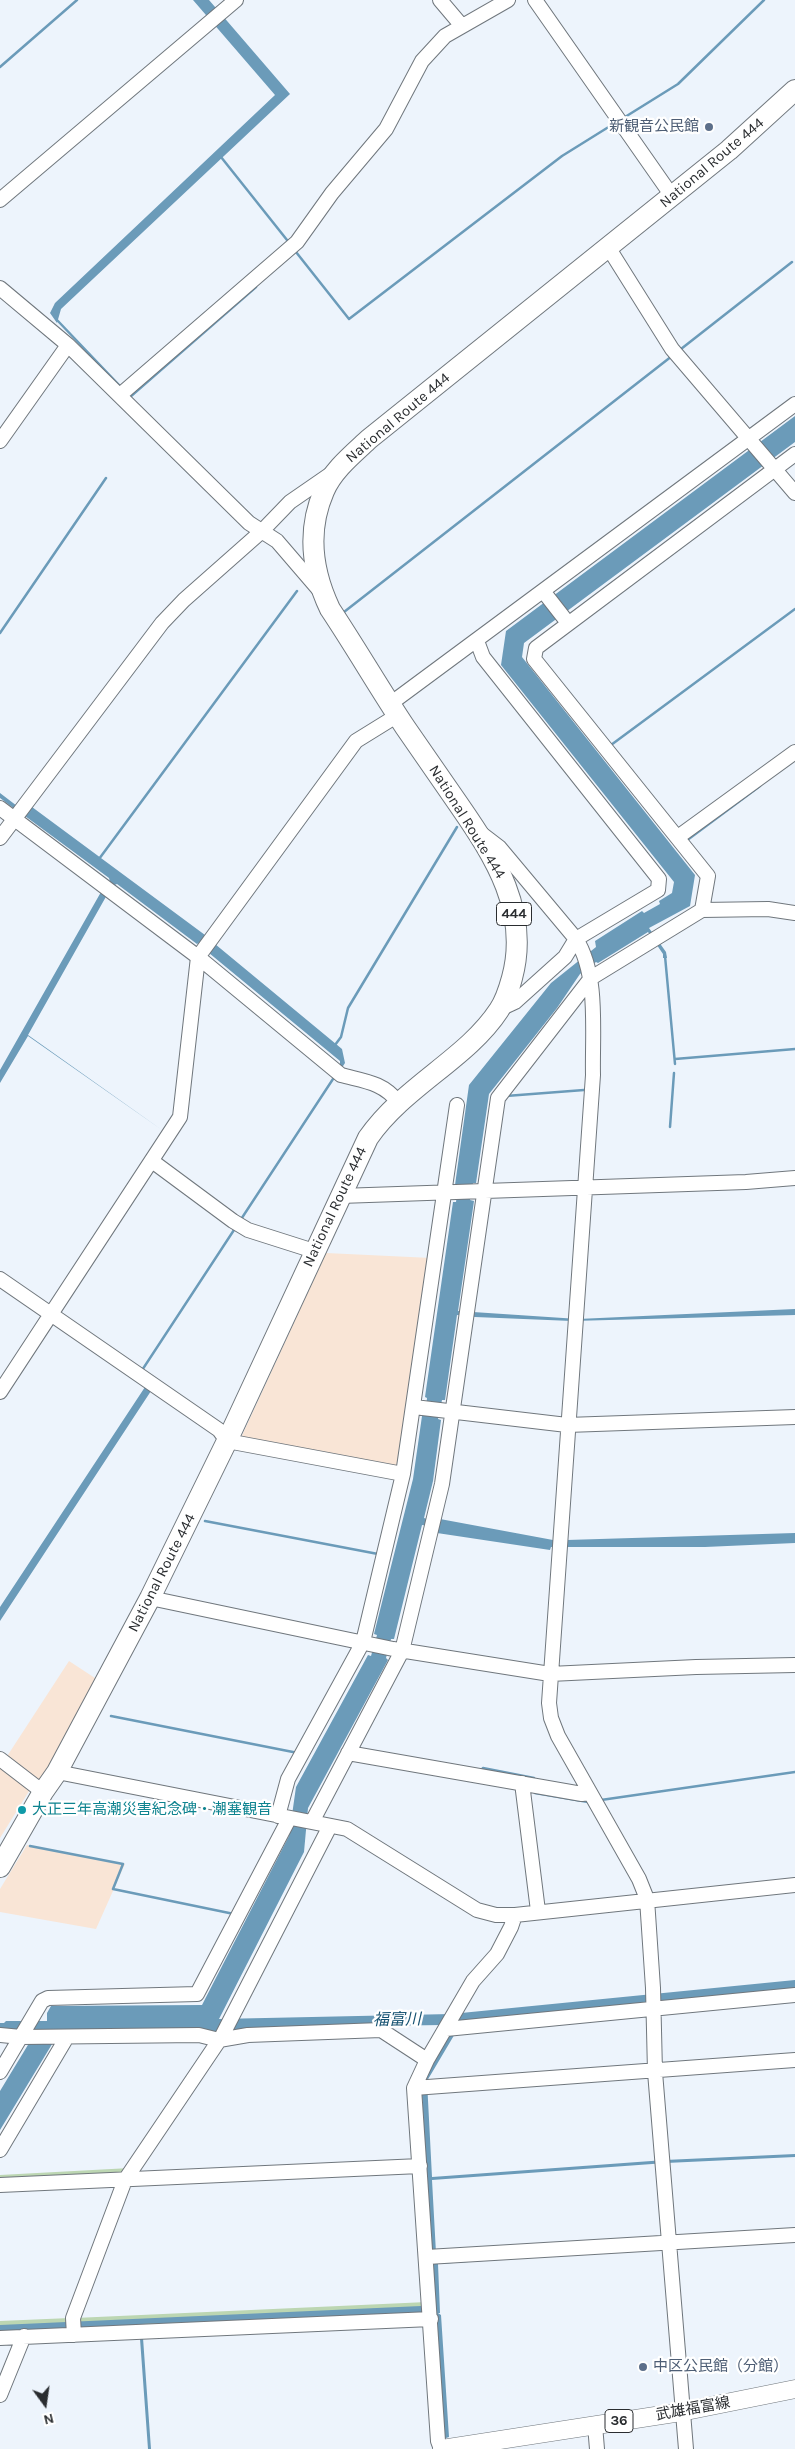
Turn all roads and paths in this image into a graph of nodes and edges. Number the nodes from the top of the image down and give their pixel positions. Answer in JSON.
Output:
{"nodes":[{"id":1,"x":236,"y":0,"type":"edge"},
{"id":2,"x":440,"y":0,"type":"edge"},
{"id":3,"x":508,"y":0,"type":"edge"},
{"id":4,"x":535,"y":0,"type":"edge"},
{"id":5,"x":462,"y":26,"type":"junction"},
{"id":6,"x":795,"y":90,"type":"edge"},
{"id":7,"x":672,"y":196,"type":"junction"},
{"id":8,"x":0,"y":200,"type":"edge"},
{"id":9,"x":608,"y":247,"type":"junction"},
{"id":10,"x":0,"y":288,"type":"edge"},
{"id":11,"x":68,"y":345,"type":"junction"},
{"id":12,"x":120,"y":395,"type":"junction"},
{"id":13,"x":795,"y":404,"type":"edge"},
{"id":14,"x":0,"y":441,"type":"edge"},
{"id":15,"x":751,"y":441,"type":"junction"},
{"id":16,"x":795,"y":454,"type":"edge"},
{"id":17,"x":340,"y":467,"type":"junction"},
{"id":18,"x":773,"y":467,"type":"junction"},
{"id":19,"x":795,"y":494,"type":"edge"},
{"id":20,"x":262,"y":531,"type":"junction"},
{"id":21,"x":543,"y":591,"type":"junction"},
{"id":22,"x":323,"y":594,"type":"junction"},
{"id":23,"x":568,"y":623,"type":"junction"},
{"id":24,"x":477,"y":641,"type":"junction"},
{"id":25,"x":394,"y":710,"type":"junction"},
{"id":26,"x":795,"y":752,"type":"edge"},
{"id":27,"x":0,"y":808,"type":"edge"},
{"id":28,"x":18,"y":812,"type":"junction"},
{"id":29,"x":475,"y":829,"type":"junction"},
{"id":30,"x":0,"y":838,"type":"edge"},
{"id":31,"x":682,"y":841,"type":"junction"},
{"id":32,"x":702,"y":910,"type":"junction"},
{"id":33,"x":795,"y":913,"type":"edge"},
{"id":34,"x":578,"y":943,"type":"junction"},
{"id":35,"x":204,"y":948,"type":"junction"},
{"id":36,"x":591,"y":978,"type":"junction"},
{"id":37,"x":500,"y":1009,"type":"junction"},
{"id":38,"x":398,"y":1102,"type":"junction"},
{"id":39,"x":457,"y":1105,"type":"dead end"},
{"id":40,"x":152,"y":1161,"type":"junction"},
{"id":41,"x":795,"y":1178,"type":"edge"},
{"id":42,"x":584,"y":1188,"type":"junction"},
{"id":43,"x":448,"y":1192,"type":"junction"},
{"id":44,"x":481,"y":1192,"type":"junction"},
{"id":45,"x":340,"y":1196,"type":"junction"},
{"id":46,"x":314,"y":1251,"type":"junction"},
{"id":47,"x":0,"y":1279,"type":"edge"},
{"id":48,"x":51,"y":1314,"type":"junction"},
{"id":49,"x":0,"y":1392,"type":"edge"},
{"id":50,"x":418,"y":1408,"type":"junction"},
{"id":51,"x":448,"y":1411,"type":"junction"},
{"id":52,"x":795,"y":1417,"type":"edge"},
{"id":53,"x":568,"y":1425,"type":"junction"},
{"id":54,"x":227,"y":1441,"type":"junction"},
{"id":55,"x":403,"y":1474,"type":"junction"},
{"id":56,"x":150,"y":1598,"type":"junction"},
{"id":57,"x":368,"y":1643,"type":"junction"},
{"id":58,"x":397,"y":1650,"type":"junction"},
{"id":59,"x":795,"y":1666,"type":"edge"},
{"id":60,"x":550,"y":1674,"type":"junction"},
{"id":61,"x":348,"y":1754,"type":"junction"},
{"id":62,"x":0,"y":1759,"type":"edge"},
{"id":63,"x":57,"y":1772,"type":"junction"},
{"id":64,"x":522,"y":1783,"type":"junction"},
{"id":65,"x":43,"y":1792,"type":"junction"},
{"id":66,"x":590,"y":1793,"type":"junction"},
{"id":67,"x":284,"y":1818,"type":"junction"},
{"id":68,"x":310,"y":1822,"type":"junction"},
{"id":69,"x":330,"y":1826,"type":"junction"},
{"id":70,"x":0,"y":1867,"type":"edge"},
{"id":71,"x":795,"y":1885,"type":"edge"},
{"id":72,"x":647,"y":1900,"type":"junction"},
{"id":73,"x":538,"y":1912,"type":"junction"},
{"id":74,"x":515,"y":1916,"type":"junction"},
{"id":75,"x":795,"y":1995,"type":"edge"},
{"id":76,"x":654,"y":2006,"type":"junction"},
{"id":77,"x":451,"y":2027,"type":"junction"},
{"id":78,"x":0,"y":2035,"type":"edge"},
{"id":79,"x":24,"y":2036,"type":"junction"},
{"id":80,"x":63,"y":2037,"type":"junction"},
{"id":81,"x":220,"y":2038,"type":"junction"},
{"id":82,"x":427,"y":2060,"type":"junction"},
{"id":83,"x":795,"y":2060,"type":"edge"},
{"id":84,"x":0,"y":2072,"type":"edge"},
{"id":85,"x":655,"y":2072,"type":"junction"},
{"id":86,"x":422,"y":2087,"type":"junction"},
{"id":87,"x":0,"y":2150,"type":"edge"},
{"id":88,"x":420,"y":2166,"type":"junction"},
{"id":89,"x":125,"y":2180,"type":"junction"},
{"id":90,"x":0,"y":2185,"type":"edge"},
{"id":91,"x":795,"y":2235,"type":"edge"},
{"id":92,"x":669,"y":2242,"type":"junction"},
{"id":93,"x":427,"y":2257,"type":"junction"},
{"id":94,"x":431,"y":2313,"type":"junction"},
{"id":95,"x":74,"y":2335,"type":"junction"},
{"id":96,"x":24,"y":2336,"type":"junction"},
{"id":97,"x":0,"y":2338,"type":"edge"},
{"id":98,"x":795,"y":2389,"type":"edge"},
{"id":99,"x":0,"y":2395,"type":"edge"},
{"id":100,"x":681,"y":2412,"type":"junction"},
{"id":101,"x":595,"y":2425,"type":"junction"},
{"id":102,"x":442,"y":2449,"type":"edge"},
{"id":103,"x":597,"y":2449,"type":"edge"},
{"id":104,"x":686,"y":2449,"type":"edge"}],
"edges":[{"from":1,"to":8,"type":"street"},
{"from":2,"to":5,"type":"street"},
{"from":3,"to":5,"type":"street"},
{"from":4,"to":7,"type":"street"},
{"from":5,"to":12,"type":"street"},
{"from":6,"to":7,"type":"highway","name":"National Route 444","number":"444"},
{"from":7,"to":9,"type":"highway","name":"National Route 444","number":"444"},
{"from":9,"to":15,"type":"street"},
{"from":9,"to":17,"type":"highway","name":"National Route 444","number":"444"},
{"from":10,"to":11,"type":"street"},
{"from":11,"to":12,"type":"street"},
{"from":11,"to":14,"type":"street"},
{"from":12,"to":20,"type":"street"},
{"from":13,"to":15,"type":"street"},
{"from":15,"to":18,"type":"street"},
{"from":15,"to":21,"type":"street"},
{"from":16,"to":18,"type":"street"},
{"from":17,"to":20,"type":"street"},
{"from":17,"to":22,"type":"highway","name":"National Route 444","number":"444"},
{"from":18,"to":19,"type":"street"},
{"from":18,"to":23,"type":"street"},
{"from":20,"to":22,"type":"street"},
{"from":20,"to":28,"type":"street"},
{"from":21,"to":23,"type":"street"},
{"from":21,"to":24,"type":"street"},
{"from":22,"to":25,"type":"highway","name":"National Route 444","number":"444"},
{"from":23,"to":31,"type":"street"},
{"from":24,"to":25,"type":"street"},
{"from":24,"to":34,"type":"street"},
{"from":25,"to":29,"type":"highway","name":"National Route 444","number":"444"},
{"from":25,"to":35,"type":"street"},
{"from":26,"to":31,"type":"street"},
{"from":27,"to":28,"type":"street"},
{"from":28,"to":30,"type":"street"},
{"from":28,"to":35,"type":"street"},
{"from":29,"to":34,"type":"street"},
{"from":29,"to":37,"type":"highway","name":"National Route 444","number":"444"},
{"from":31,"to":32,"type":"street"},
{"from":32,"to":33,"type":"street"},
{"from":32,"to":36,"type":"street"},
{"from":34,"to":36,"type":"street"},
{"from":34,"to":37,"type":"street"},
{"from":35,"to":38,"type":"street"},
{"from":35,"to":40,"type":"street"},
{"from":36,"to":42,"type":"street"},
{"from":36,"to":44,"type":"street"},
{"from":37,"to":38,"type":"highway","name":"National Route 444","number":"444"},
{"from":38,"to":45,"type":"highway","name":"National Route 444","number":"444"},
{"from":39,"to":43,"type":"street"},
{"from":40,"to":46,"type":"street"},
{"from":40,"to":48,"type":"street"},
{"from":41,"to":42,"type":"street"},
{"from":42,"to":44,"type":"street"},
{"from":42,"to":53,"type":"street"},
{"from":43,"to":44,"type":"street"},
{"from":43,"to":45,"type":"street"},
{"from":43,"to":50,"type":"street"},
{"from":44,"to":51,"type":"street"},
{"from":45,"to":46,"type":"highway","name":"National Route 444","number":"444"},
{"from":46,"to":54,"type":"highway","name":"National Route 444","number":"444"},
{"from":47,"to":48,"type":"street"},
{"from":48,"to":49,"type":"street"},
{"from":48,"to":54,"type":"street"},
{"from":50,"to":51,"type":"street"},
{"from":50,"to":55,"type":"street"},
{"from":51,"to":53,"type":"street"},
{"from":51,"to":58,"type":"street"},
{"from":52,"to":53,"type":"street"},
{"from":53,"to":60,"type":"street"},
{"from":54,"to":55,"type":"street"},
{"from":54,"to":56,"type":"highway","name":"National Route 444","number":"444"},
{"from":55,"to":57,"type":"street"},
{"from":56,"to":57,"type":"street"},
{"from":56,"to":63,"type":"highway","name":"National Route 444","number":"444"},
{"from":57,"to":58,"type":"street"},
{"from":57,"to":67,"type":"street"},
{"from":58,"to":60,"type":"street"},
{"from":58,"to":61,"type":"street"},
{"from":59,"to":60,"type":"street"},
{"from":60,"to":66,"type":"street"},
{"from":61,"to":64,"type":"street"},
{"from":61,"to":68,"type":"street"},
{"from":62,"to":65,"type":"street"},
{"from":63,"to":65,"type":"highway","name":"National Route 444","number":"444"},
{"from":63,"to":67,"type":"street"},
{"from":64,"to":66,"type":"street"},
{"from":64,"to":73,"type":"street"},
{"from":65,"to":70,"type":"highway","name":"National Route 444","number":"444"},
{"from":66,"to":72,"type":"street"},
{"from":67,"to":68,"type":"street"},
{"from":67,"to":79,"type":"street"},
{"from":68,"to":69,"type":"street"},
{"from":69,"to":74,"type":"street"},
{"from":69,"to":81,"type":"street"},
{"from":71,"to":72,"type":"street"},
{"from":72,"to":73,"type":"street"},
{"from":72,"to":76,"type":"street"},
{"from":73,"to":74,"type":"street"},
{"from":74,"to":77,"type":"street"},
{"from":75,"to":76,"type":"street"},
{"from":76,"to":77,"type":"street"},
{"from":76,"to":85,"type":"street"},
{"from":77,"to":82,"type":"street"},
{"from":78,"to":79,"type":"street"},
{"from":79,"to":80,"type":"street"},
{"from":79,"to":84,"type":"street"},
{"from":80,"to":81,"type":"street"},
{"from":80,"to":87,"type":"street"},
{"from":81,"to":82,"type":"street"},
{"from":81,"to":89,"type":"street"},
{"from":82,"to":86,"type":"street"},
{"from":83,"to":85,"type":"street"},
{"from":85,"to":86,"type":"street"},
{"from":85,"to":92,"type":"street"},
{"from":86,"to":88,"type":"street"},
{"from":88,"to":89,"type":"street"},
{"from":88,"to":93,"type":"street"},
{"from":89,"to":90,"type":"street"},
{"from":89,"to":95,"type":"street"},
{"from":91,"to":92,"type":"street"},
{"from":92,"to":93,"type":"street"},
{"from":92,"to":100,"type":"street"},
{"from":93,"to":94,"type":"street"},
{"from":94,"to":95,"type":"street"},
{"from":94,"to":102,"type":"street"},
{"from":95,"to":96,"type":"street"},
{"from":96,"to":97,"type":"street"},
{"from":96,"to":99,"type":"street"},
{"from":98,"to":100,"type":"main road","name":"武雄福富線","number":"36"},
{"from":100,"to":101,"type":"main road","name":"武雄福富線","number":"36"},
{"from":100,"to":104,"type":"street"},
{"from":101,"to":102,"type":"main road","name":"武雄福富線","number":"36"},
{"from":101,"to":103,"type":"street"}]}
